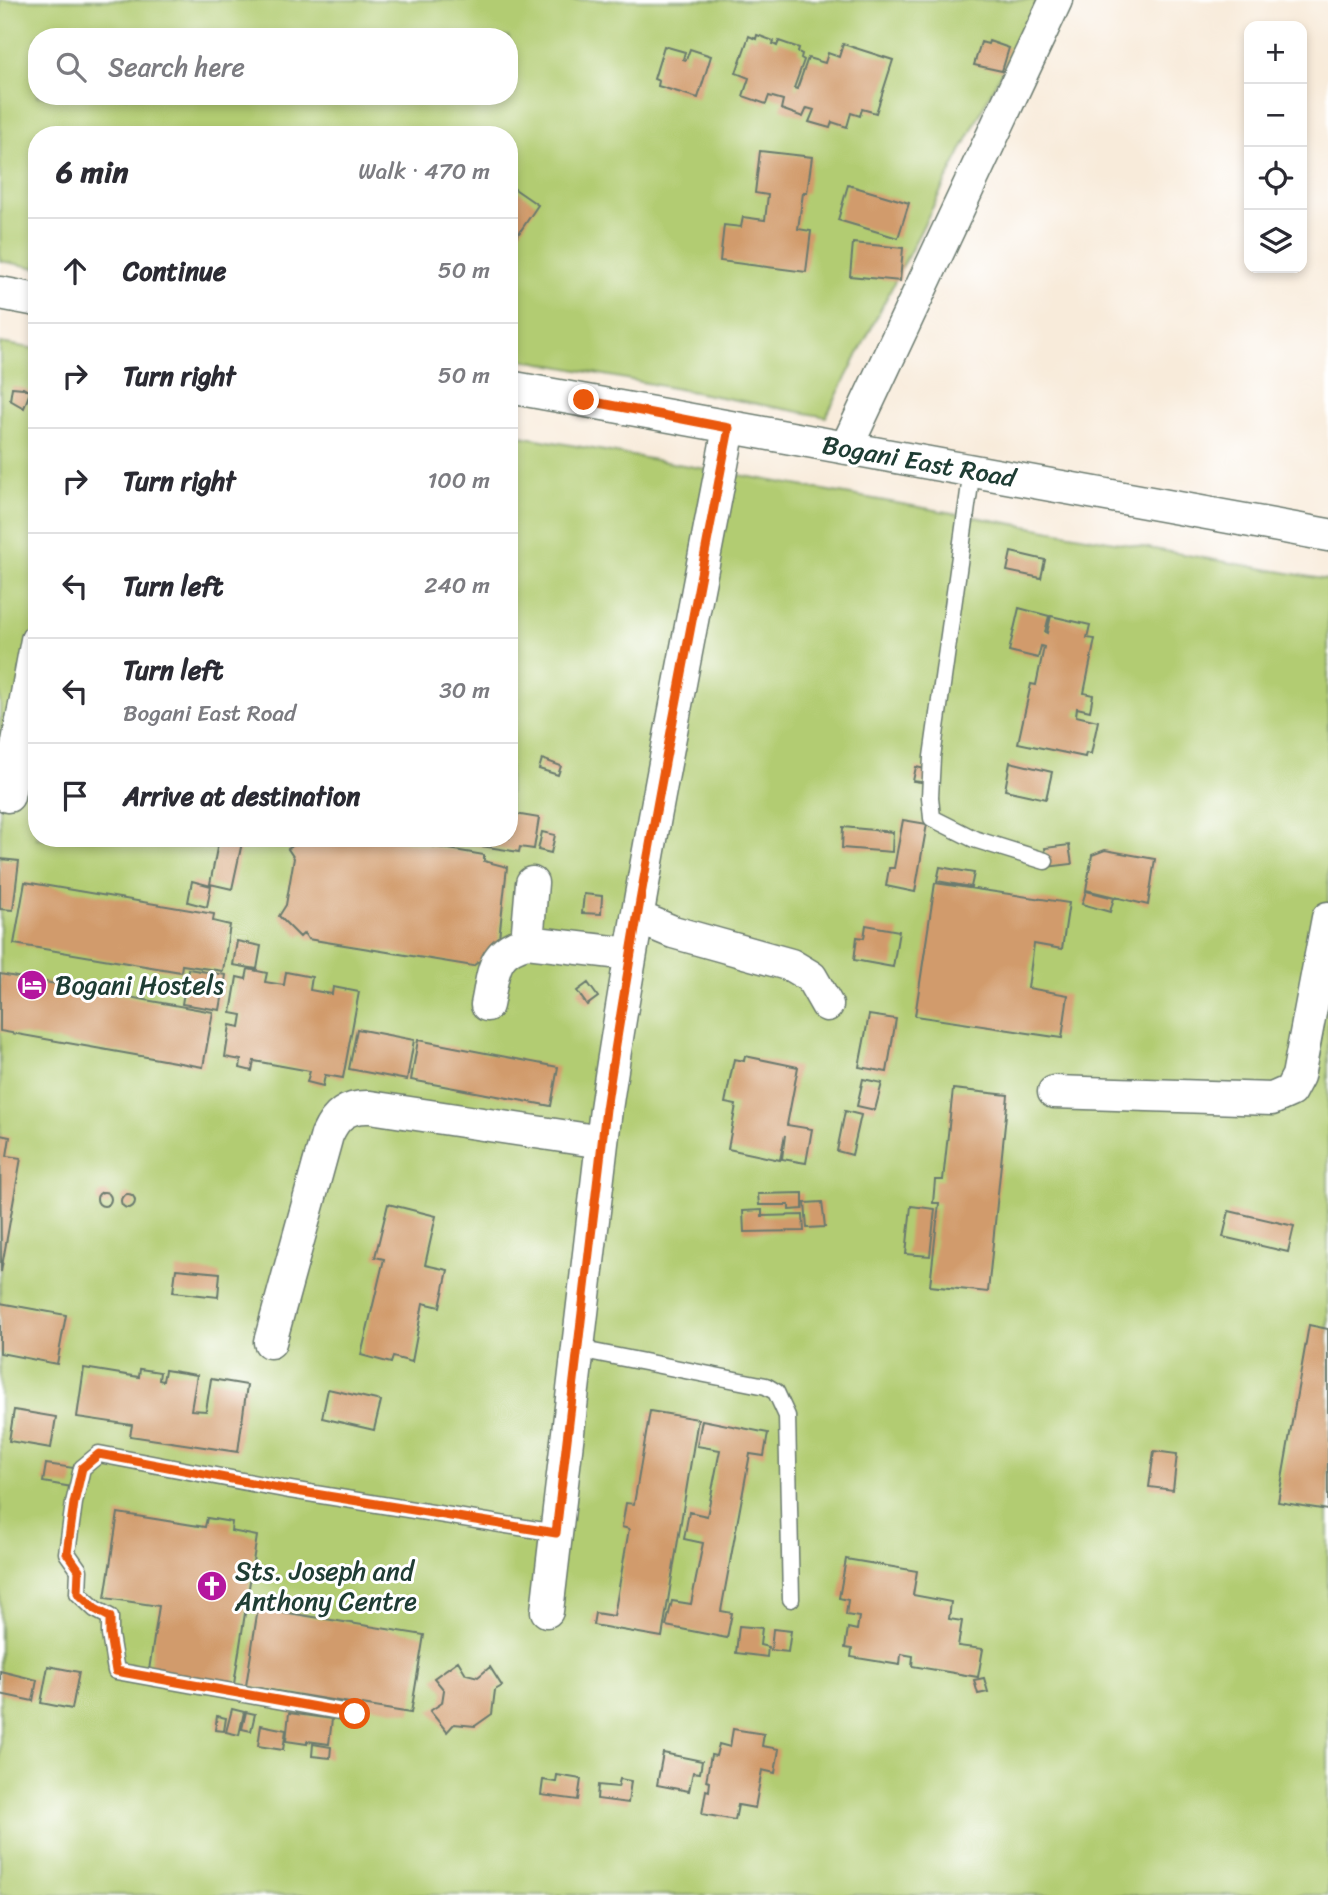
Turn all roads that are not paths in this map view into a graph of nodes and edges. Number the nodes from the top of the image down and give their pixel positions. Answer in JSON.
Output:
{"nodes":[{"id":1,"x":1056,"y":0,"type":"edge"},
{"id":2,"x":0,"y":293,"type":"edge"},
{"id":3,"x":28,"y":298,"type":"edge"},
{"id":4,"x":518,"y":389,"type":"edge"},
{"id":5,"x":729,"y":428,"type":"junction"},
{"id":6,"x":846,"y":448,"type":"junction"},
{"id":7,"x":972,"y":470,"type":"junction"},
{"id":8,"x":1328,"y":535,"type":"edge"},
{"id":9,"x":28,"y":688,"type":"edge"},
{"id":10,"x":8,"y":796,"type":"dead end"},
{"id":11,"x":1045,"y":861,"type":"dead end"},
{"id":12,"x":532,"y":883,"type":"dead end"},
{"id":13,"x":637,"y":917,"type":"junction"},
{"id":14,"x":1328,"y":918,"type":"edge"},
{"id":15,"x":527,"y":942,"type":"junction"},
{"id":16,"x":630,"y":954,"type":"junction"},
{"id":17,"x":487,"y":1005,"type":"dead end"},
{"id":18,"x":827,"y":1005,"type":"dead end"},
{"id":19,"x":1054,"y":1092,"type":"dead end"},
{"id":20,"x":603,"y":1142,"type":"junction"},
{"id":21,"x":270,"y":1342,"type":"dead end"},
{"id":22,"x":578,"y":1349,"type":"junction"},
{"id":23,"x":556,"y":1533,"type":"junction"},
{"id":24,"x":791,"y":1599,"type":"dead end"},
{"id":25,"x":547,"y":1611,"type":"dead end"},
{"id":26,"x":355,"y":1714,"type":"dead end"}],
"edges":[{"from":1,"to":6,"type":"street"},
{"from":2,"to":3,"type":"street"},
{"from":4,"to":5,"type":"street","name":"Bogani East Road"},
{"from":5,"to":6,"type":"street","name":"Bogani East Road"},
{"from":5,"to":13,"type":"street"},
{"from":6,"to":7,"type":"street","name":"Bogani East Road"},
{"from":7,"to":8,"type":"street","name":"Bogani East Road"},
{"from":7,"to":11,"type":"lane"},
{"from":9,"to":10,"type":"street"},
{"from":12,"to":15,"type":"street"},
{"from":13,"to":16,"type":"street"},
{"from":13,"to":18,"type":"street"},
{"from":14,"to":19,"type":"street"},
{"from":15,"to":16,"type":"street"},
{"from":15,"to":17,"type":"street"},
{"from":16,"to":20,"type":"street"},
{"from":20,"to":21,"type":"street"},
{"from":20,"to":22,"type":"street"},
{"from":22,"to":23,"type":"street"},
{"from":22,"to":24,"type":"lane"},
{"from":23,"to":25,"type":"street"},
{"from":23,"to":26,"type":"lane"}]}
